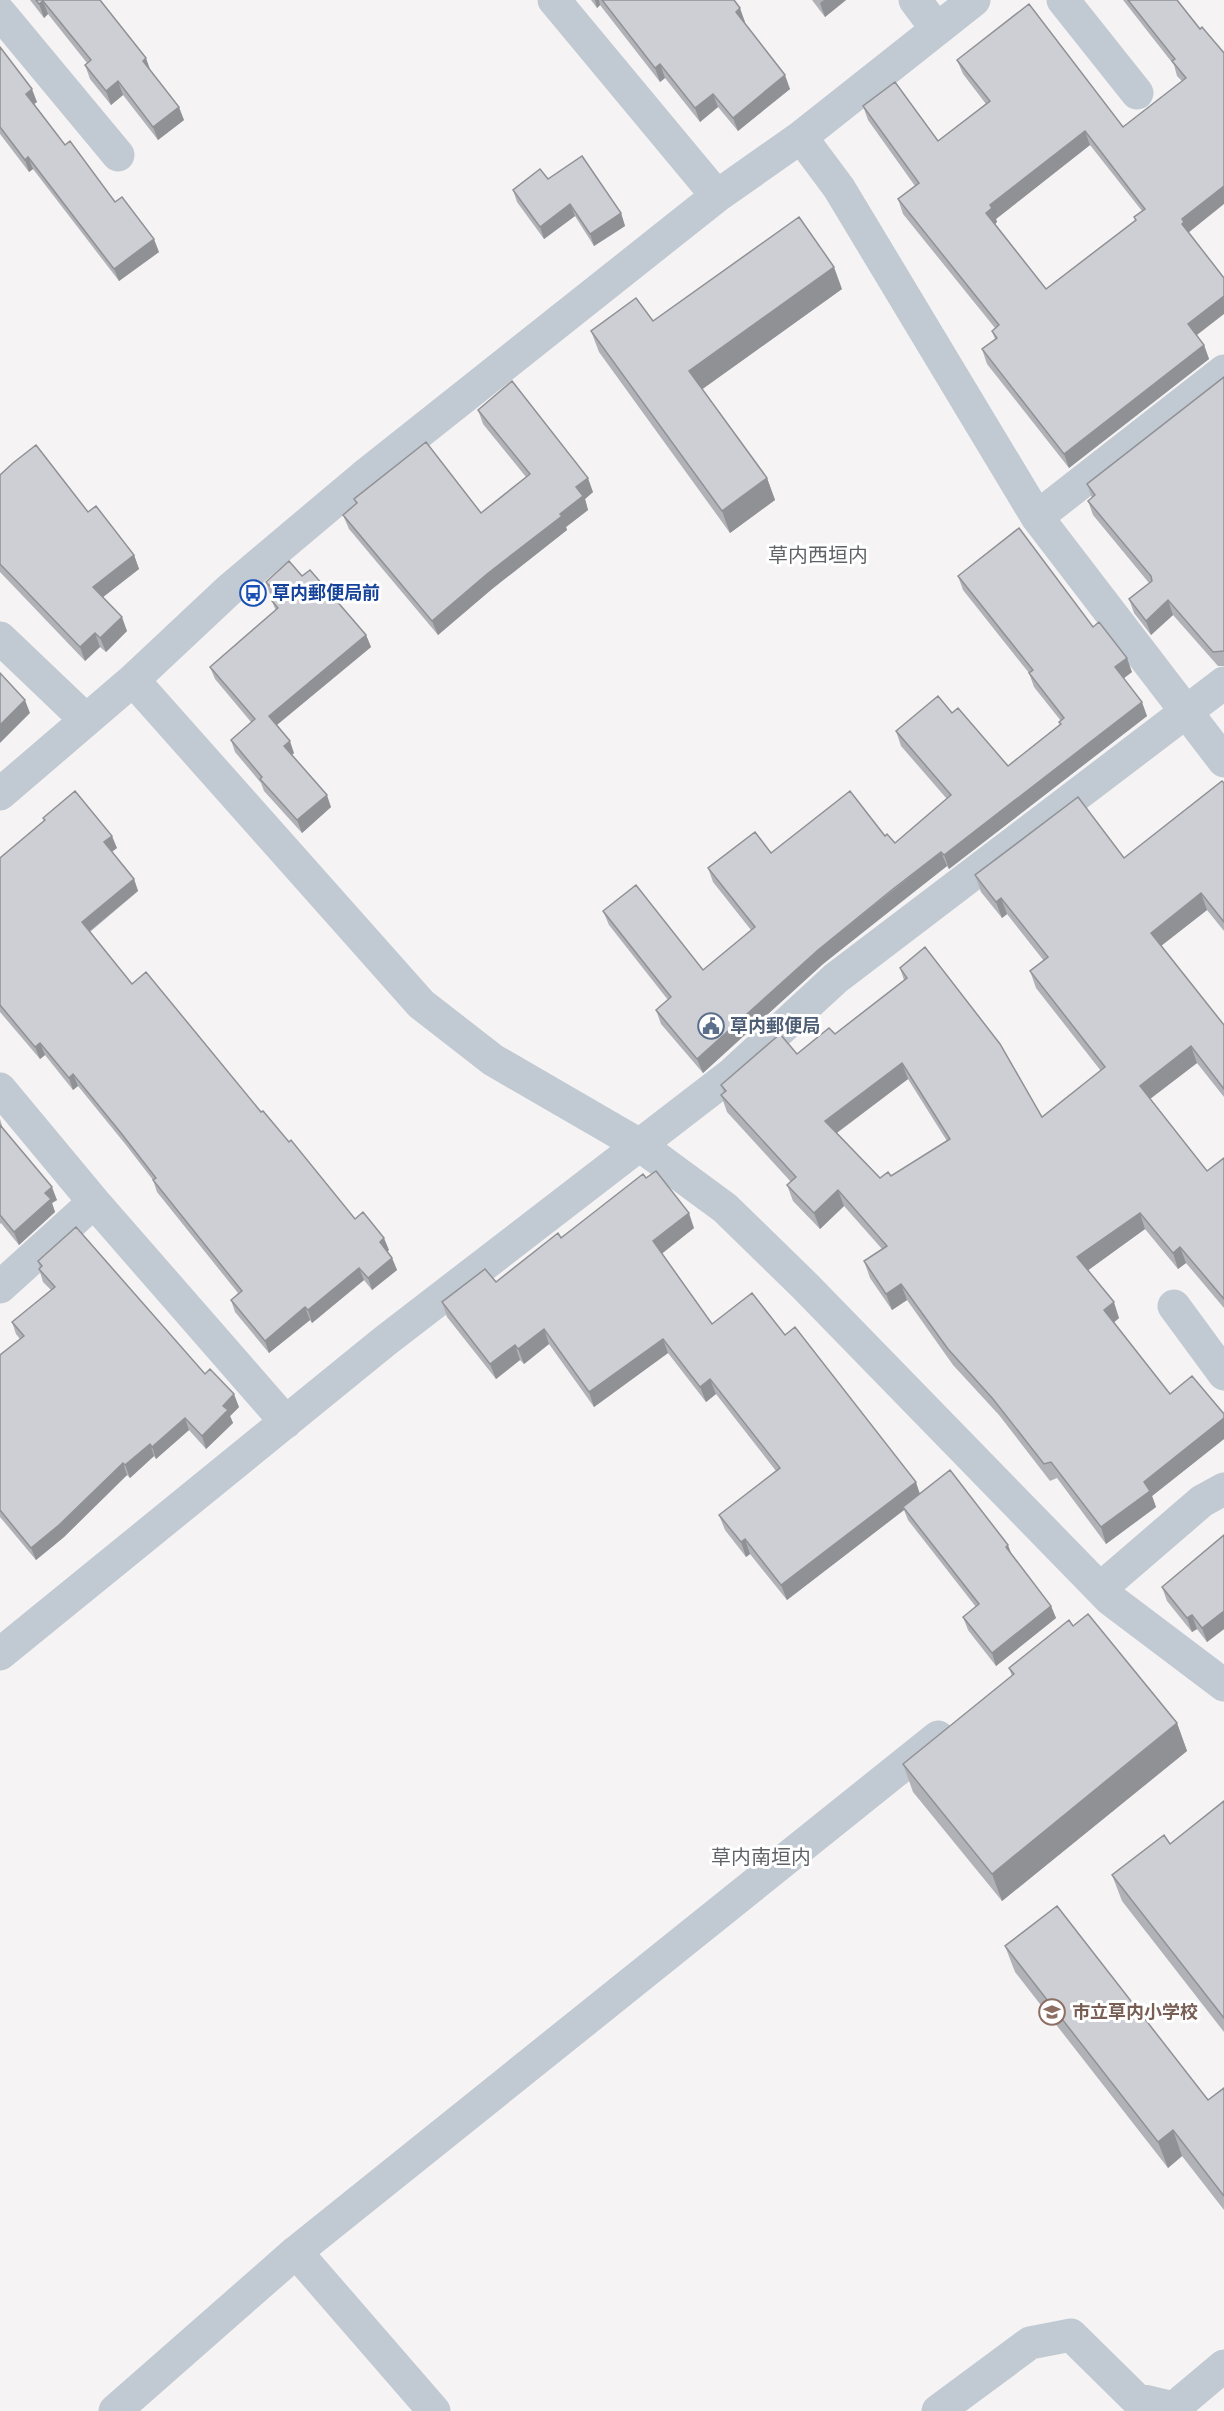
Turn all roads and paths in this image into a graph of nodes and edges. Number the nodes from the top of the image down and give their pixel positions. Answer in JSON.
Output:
{"nodes":[{"id":1,"x":554,"y":0,"type":"edge"},
{"id":2,"x":915,"y":0,"type":"edge"},
{"id":3,"x":974,"y":0,"type":"edge"},
{"id":4,"x":1063,"y":0,"type":"edge"},
{"id":5,"x":0,"y":13,"type":"edge"},
{"id":6,"x":936,"y":28,"type":"junction"},
{"id":7,"x":1137,"y":93,"type":"dead end"},
{"id":8,"x":801,"y":137,"type":"junction"},
{"id":9,"x":118,"y":155,"type":"dead end"},
{"id":10,"x":717,"y":196,"type":"junction"},
{"id":11,"x":1224,"y":371,"type":"edge"},
{"id":12,"x":1037,"y":517,"type":"junction"},
{"id":13,"x":0,"y":638,"type":"edge"},
{"id":14,"x":133,"y":680,"type":"junction"},
{"id":15,"x":1224,"y":683,"type":"edge"},
{"id":16,"x":1187,"y":711,"type":"junction"},
{"id":17,"x":86,"y":720,"type":"junction"},
{"id":18,"x":1224,"y":761,"type":"edge"},
{"id":19,"x":0,"y":794,"type":"edge"},
{"id":20,"x":0,"y":1089,"type":"edge"},
{"id":21,"x":638,"y":1143,"type":"junction"},
{"id":22,"x":94,"y":1202,"type":"junction"},
{"id":23,"x":0,"y":1287,"type":"edge"},
{"id":24,"x":1174,"y":1306,"type":"dead end"},
{"id":25,"x":1224,"y":1374,"type":"edge"},
{"id":26,"x":286,"y":1422,"type":"junction"},
{"id":27,"x":1224,"y":1490,"type":"edge"},
{"id":28,"x":1105,"y":1593,"type":"junction"},
{"id":29,"x":1082,"y":1621,"type":"edge"},
{"id":30,"x":0,"y":1654,"type":"edge"},
{"id":31,"x":1224,"y":1685,"type":"edge"},
{"id":32,"x":960,"y":1719,"type":"edge"},
{"id":33,"x":296,"y":2252,"type":"junction"},
{"id":34,"x":1224,"y":2366,"type":"edge"},
{"id":35,"x":115,"y":2411,"type":"edge"},
{"id":36,"x":434,"y":2411,"type":"edge"},
{"id":37,"x":938,"y":2411,"type":"edge"}],
"edges":[{"from":1,"to":10,"type":"street"},
{"from":2,"to":6,"type":"street"},
{"from":3,"to":6,"type":"street"},
{"from":4,"to":7,"type":"street"},
{"from":5,"to":9,"type":"street"},
{"from":6,"to":8,"type":"street"},
{"from":8,"to":10,"type":"street"},
{"from":8,"to":12,"type":"street"},
{"from":10,"to":14,"type":"street"},
{"from":11,"to":12,"type":"street"},
{"from":12,"to":16,"type":"street"},
{"from":13,"to":17,"type":"street"},
{"from":14,"to":17,"type":"street"},
{"from":14,"to":21,"type":"street"},
{"from":15,"to":16,"type":"street"},
{"from":16,"to":18,"type":"street"},
{"from":16,"to":21,"type":"street"},
{"from":17,"to":19,"type":"street"},
{"from":20,"to":22,"type":"street"},
{"from":21,"to":26,"type":"street"},
{"from":21,"to":28,"type":"street"},
{"from":22,"to":23,"type":"street"},
{"from":22,"to":26,"type":"street"},
{"from":24,"to":25,"type":"street"},
{"from":26,"to":30,"type":"street"},
{"from":27,"to":28,"type":"street"},
{"from":28,"to":29,"type":"street"},
{"from":28,"to":31,"type":"street"},
{"from":32,"to":33,"type":"street"},
{"from":33,"to":35,"type":"street"},
{"from":33,"to":36,"type":"street"},
{"from":34,"to":37,"type":"street"}]}
